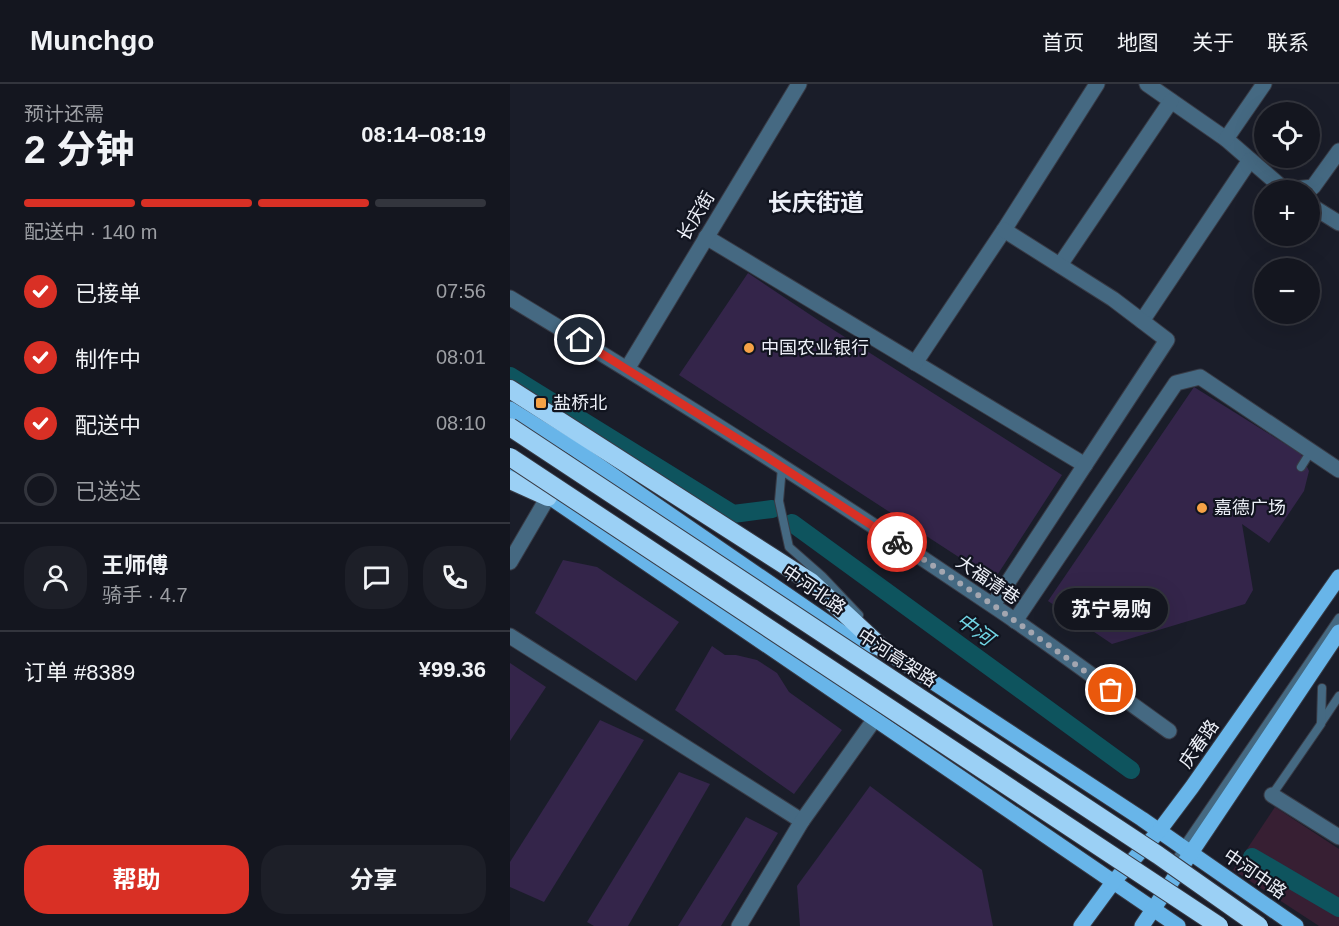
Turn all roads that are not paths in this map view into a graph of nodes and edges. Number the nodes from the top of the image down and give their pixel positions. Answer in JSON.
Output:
{"nodes":[{"id":1,"x":799,"y":84,"type":"edge"},
{"id":2,"x":1097,"y":84,"type":"edge"},
{"id":3,"x":1147,"y":84,"type":"edge"},
{"id":4,"x":1264,"y":84,"type":"edge"},
{"id":5,"x":1171,"y":101,"type":"junction"},
{"id":6,"x":1226,"y":139,"type":"junction"},
{"id":7,"x":1339,"y":151,"type":"edge"},
{"id":8,"x":1250,"y":160,"type":"junction"},
{"id":9,"x":1274,"y":180,"type":"edge"},
{"id":10,"x":1318,"y":180,"type":"edge"},
{"id":11,"x":1320,"y":211,"type":"edge"},
{"id":12,"x":1339,"y":223,"type":"edge"},
{"id":13,"x":1004,"y":230,"type":"junction"},
{"id":14,"x":706,"y":237,"type":"junction"},
{"id":15,"x":1060,"y":265,"type":"junction"},
{"id":16,"x":510,"y":298,"type":"edge"},
{"id":17,"x":1142,"y":321,"type":"junction"},
{"id":18,"x":915,"y":363,"type":"junction"},
{"id":19,"x":627,"y":369,"type":"junction"},
{"id":20,"x":510,"y":389,"type":"edge"},
{"id":21,"x":510,"y":409,"type":"edge"},
{"id":22,"x":510,"y":428,"type":"edge"},
{"id":23,"x":1311,"y":451,"type":"junction"},
{"id":24,"x":510,"y":457,"type":"edge"},
{"id":25,"x":1085,"y":465,"type":"junction"},
{"id":26,"x":1300,"y":466,"type":"dead end"},
{"id":27,"x":782,"y":467,"type":"junction"},
{"id":28,"x":510,"y":470,"type":"edge"},
{"id":29,"x":1339,"y":470,"type":"edge"},
{"id":30,"x":510,"y":480,"type":"edge"},
{"id":31,"x":548,"y":497,"type":"junction"},
{"id":32,"x":510,"y":562,"type":"edge"},
{"id":33,"x":1339,"y":577,"type":"edge"},
{"id":34,"x":993,"y":605,"type":"junction"},
{"id":35,"x":1339,"y":618,"type":"edge"},
{"id":36,"x":1015,"y":621,"type":"junction"},
{"id":37,"x":1339,"y":632,"type":"edge"},
{"id":38,"x":510,"y":636,"type":"edge"},
{"id":39,"x":884,"y":650,"type":"junction"},
{"id":40,"x":902,"y":662,"type":"junction"},
{"id":41,"x":1322,"y":688,"type":"dead end"},
{"id":42,"x":1339,"y":696,"type":"edge"},
{"id":43,"x":874,"y":720,"type":"junction"},
{"id":44,"x":1321,"y":724,"type":"junction"},
{"id":45,"x":1169,"y":731,"type":"dead end"},
{"id":46,"x":1272,"y":795,"type":"joint"},
{"id":47,"x":802,"y":821,"type":"junction"},
{"id":48,"x":1159,"y":831,"type":"junction"},
{"id":49,"x":1339,"y":837,"type":"edge"},
{"id":50,"x":1187,"y":850,"type":"junction"},
{"id":51,"x":1114,"y":881,"type":"junction"},
{"id":52,"x":1153,"y":910,"type":"junction"},
{"id":53,"x":740,"y":926,"type":"edge"},
{"id":54,"x":1081,"y":926,"type":"edge"},
{"id":55,"x":1142,"y":926,"type":"edge"},
{"id":56,"x":1178,"y":926,"type":"edge"},
{"id":57,"x":1219,"y":926,"type":"edge"},
{"id":58,"x":1259,"y":926,"type":"edge"},
{"id":59,"x":1296,"y":926,"type":"edge"}],
"edges":[{"from":1,"to":14,"type":"street","name":"长庆街"},
{"from":2,"to":13,"type":"street"},
{"from":3,"to":5,"type":"street"},
{"from":4,"to":6,"type":"street"},
{"from":5,"to":6,"type":"street"},
{"from":5,"to":15,"type":"street"},
{"from":6,"to":8,"type":"street"},
{"from":7,"to":10,"type":"street"},
{"from":8,"to":9,"type":"street"},
{"from":8,"to":17,"type":"street"},
{"from":11,"to":12,"type":"street"},
{"from":13,"to":15,"type":"street"},
{"from":13,"to":18,"type":"street"},
{"from":14,"to":18,"type":"street"},
{"from":14,"to":19,"type":"street","name":"长庆街"},
{"from":15,"to":17,"type":"street"},
{"from":16,"to":19,"type":"street","name":"大福清巷"},
{"from":17,"to":25,"type":"street"},
{"from":18,"to":25,"type":"street"},
{"from":19,"to":27,"type":"street","name":"大福清巷"},
{"from":20,"to":39,"type":"highway"},
{"from":21,"to":39,"type":"main road","name":"中河北路"},
{"from":22,"to":58,"type":"highway","name":"中河高架路","bridge":true},
{"from":23,"to":26,"type":"lane"},
{"from":23,"to":29,"type":"street"},
{"from":23,"to":36,"type":"street"},
{"from":24,"to":57,"type":"highway","bridge":true},
{"from":25,"to":34,"type":"street"},
{"from":27,"to":34,"type":"street","name":"大福清巷"},
{"from":27,"to":40,"type":"lane"},
{"from":28,"to":31,"type":"main road"},
{"from":30,"to":31,"type":"highway"},
{"from":31,"to":32,"type":"street"},
{"from":31,"to":43,"type":"main road"},
{"from":33,"to":48,"type":"main road","name":"庆春路"},
{"from":34,"to":36,"type":"street","name":"大福清巷"},
{"from":35,"to":50,"type":"lane"},
{"from":36,"to":45,"type":"street","name":"大福清巷"},
{"from":37,"to":50,"type":"main road"},
{"from":38,"to":47,"type":"street"},
{"from":39,"to":40,"type":"main road","name":"中河北路"},
{"from":40,"to":48,"type":"main road","name":"中河北路"},
{"from":41,"to":44,"type":"lane"},
{"from":42,"to":44,"type":"lane"},
{"from":43,"to":47,"type":"street"},
{"from":43,"to":51,"type":"main road"},
{"from":44,"to":46,"type":"lane"},
{"from":46,"to":49,"type":"street"},
{"from":47,"to":53,"type":"street"},
{"from":48,"to":50,"type":"main road","name":"中河北路"},
{"from":48,"to":51,"type":"main road","name":"庆春路"},
{"from":50,"to":52,"type":"main road"},
{"from":50,"to":59,"type":"main road","name":"中河中路"},
{"from":51,"to":52,"type":"main road"},
{"from":51,"to":54,"type":"main road","name":"庆春路"},
{"from":52,"to":55,"type":"main road"},
{"from":52,"to":56,"type":"main road"}]}
